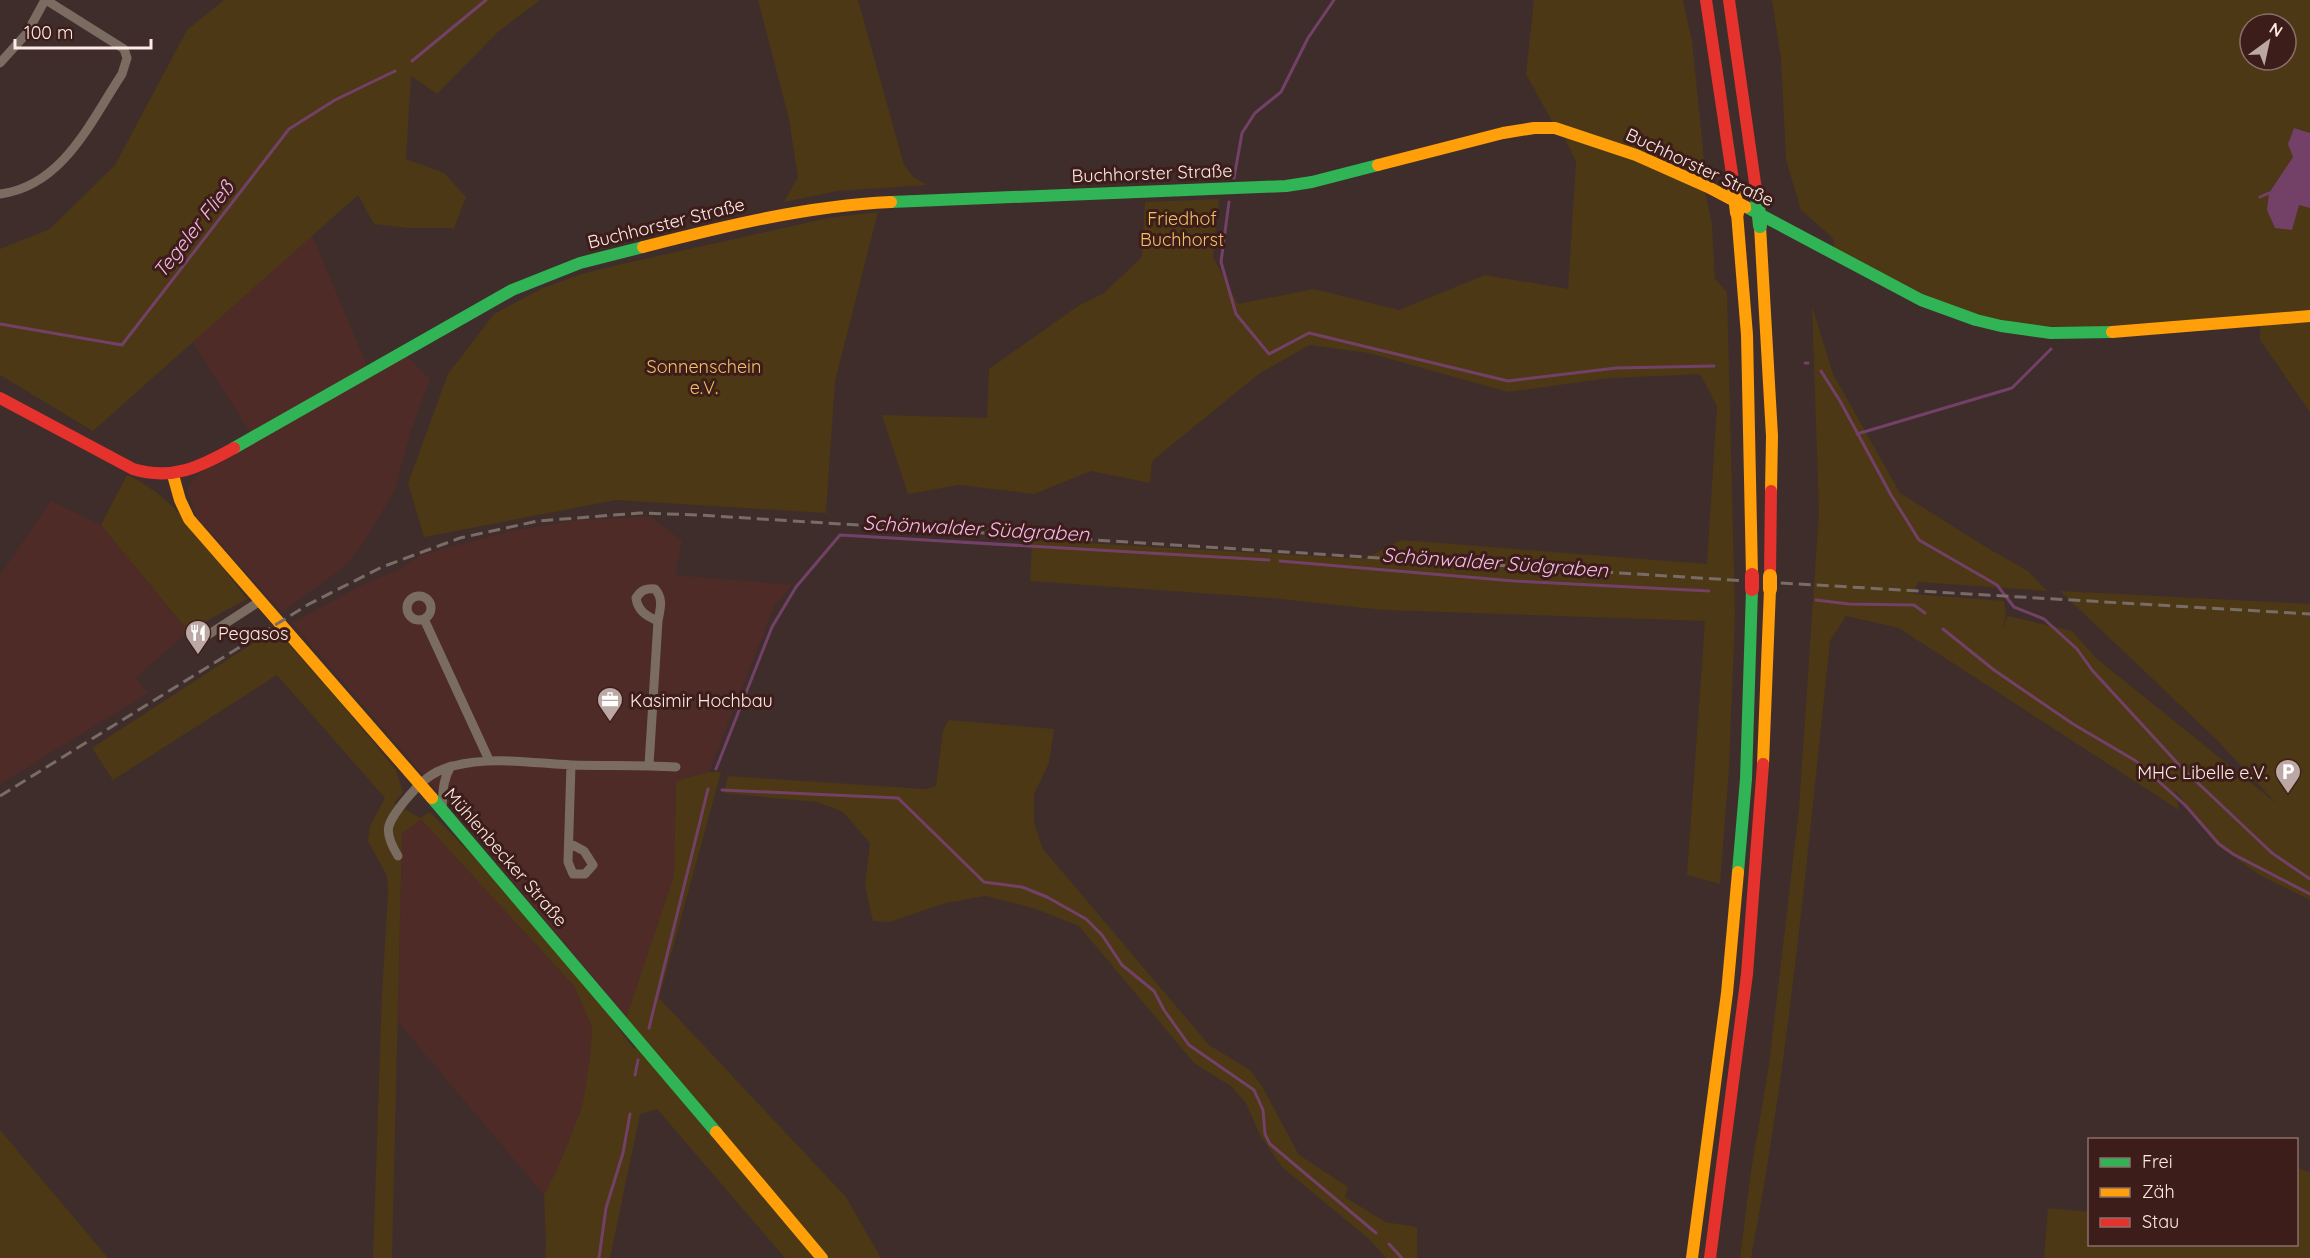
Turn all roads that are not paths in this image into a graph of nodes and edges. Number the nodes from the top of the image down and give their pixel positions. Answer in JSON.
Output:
{"nodes":[{"id":1,"x":45,"y":0,"type":"edge"},
{"id":2,"x":1706,"y":0,"type":"edge"},
{"id":3,"x":1729,"y":0,"type":"edge"},
{"id":4,"x":0,"y":63,"type":"edge"},
{"id":5,"x":0,"y":194,"type":"edge"},
{"id":6,"x":2310,"y":316,"type":"edge"},
{"id":7,"x":0,"y":398,"type":"edge"},
{"id":8,"x":173,"y":475,"type":"junction"},
{"id":9,"x":260,"y":601,"type":"junction"},
{"id":10,"x":424,"y":619,"type":"dead end"},
{"id":11,"x":658,"y":621,"type":"dead end"},
{"id":12,"x":197,"y":642,"type":"dead end"},
{"id":13,"x":489,"y":760,"type":"junction"},
{"id":14,"x":571,"y":765,"type":"junction"},
{"id":15,"x":649,"y":765,"type":"junction"},
{"id":16,"x":452,"y":766,"type":"junction"},
{"id":17,"x":676,"y":768,"type":"dead end"},
{"id":18,"x":419,"y":783,"type":"junction"},
{"id":19,"x":442,"y":810,"type":"junction"},
{"id":20,"x":569,"y":843,"type":"dead end"},
{"id":21,"x":398,"y":855,"type":"dead end"},
{"id":22,"x":822,"y":1258,"type":"edge"},
{"id":23,"x":1692,"y":1258,"type":"edge"},
{"id":24,"x":1710,"y":1258,"type":"edge"}],
"edges":[{"from":1,"to":4,"type":"street"},
{"from":1,"to":5,"type":"street"},
{"from":2,"to":23,"type":"main road","bridge":true},
{"from":3,"to":24,"type":"main road","bridge":true},
{"from":6,"to":8,"type":"main road","name":"Buchhorster Straße"},
{"from":7,"to":8,"type":"main road","name":"Buchhorster Straße"},
{"from":8,"to":9,"type":"main road","name":"Mühlenbecker Straße"},
{"from":9,"to":12,"type":"street"},
{"from":9,"to":18,"type":"main road","name":"Mühlenbecker Straße"},
{"from":10,"to":13,"type":"street"},
{"from":11,"to":15,"type":"street"},
{"from":13,"to":14,"type":"street"},
{"from":13,"to":16,"type":"street"},
{"from":14,"to":15,"type":"street"},
{"from":14,"to":20,"type":"street"},
{"from":15,"to":17,"type":"street"},
{"from":16,"to":18,"type":"street"},
{"from":16,"to":19,"type":"street"},
{"from":18,"to":19,"type":"main road","name":"Mühlenbecker Straße"},
{"from":18,"to":21,"type":"street"},
{"from":19,"to":22,"type":"main road","name":"Mühlenbecker Straße"}]}
